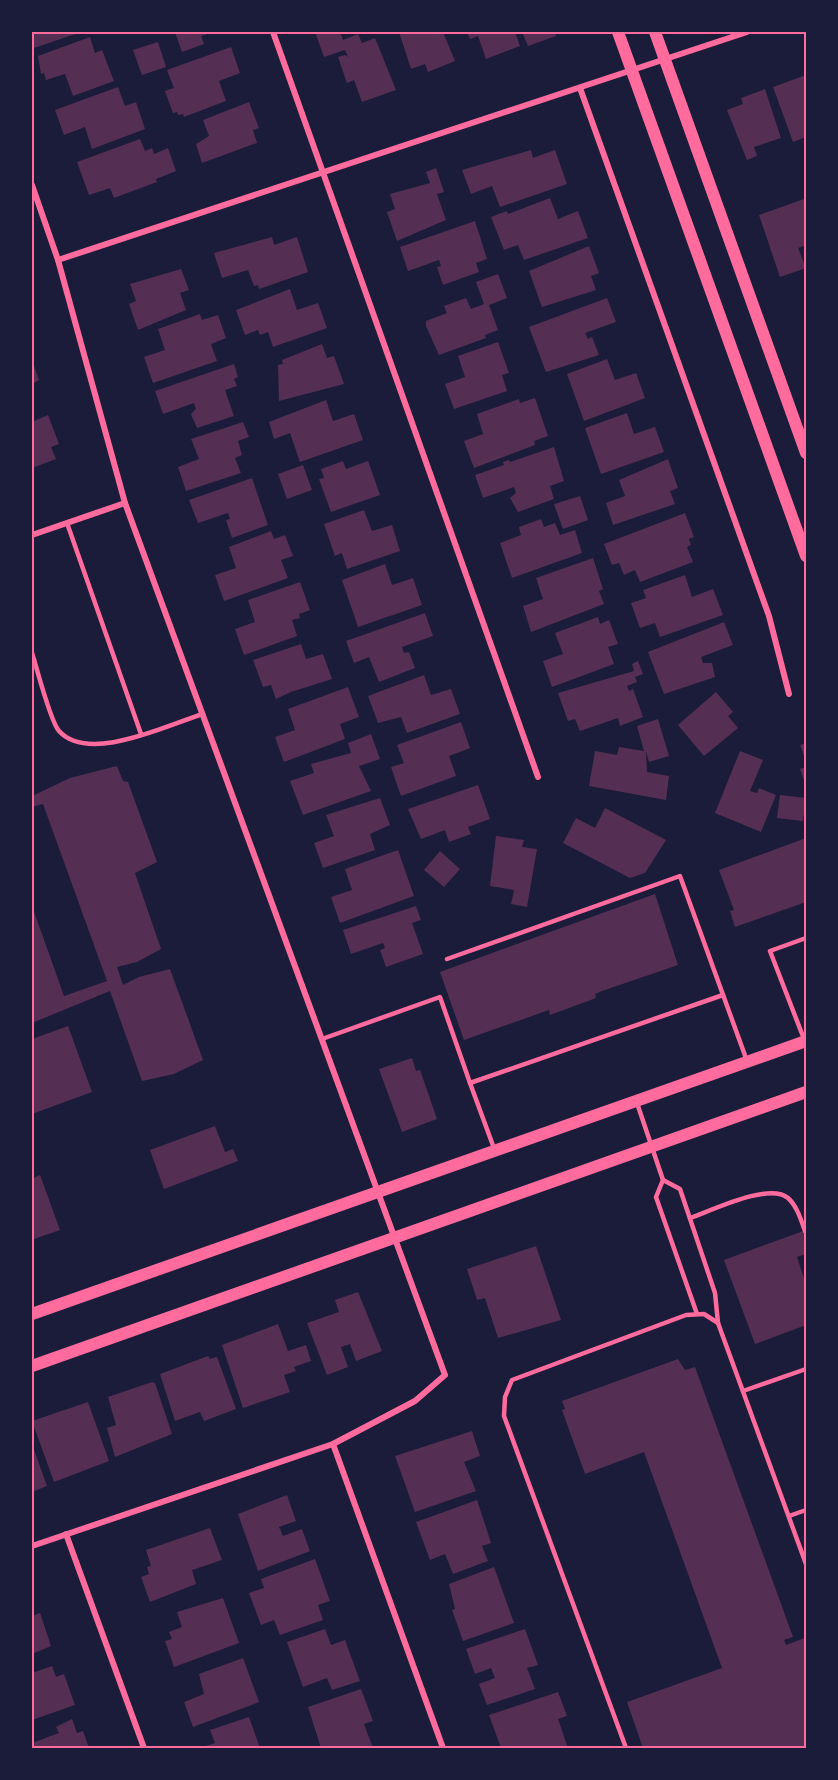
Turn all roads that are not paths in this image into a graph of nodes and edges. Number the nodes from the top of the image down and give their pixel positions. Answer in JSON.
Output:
{"nodes":[{"id":1,"x":273,"y":32,"type":"edge"},
{"id":2,"x":618,"y":32,"type":"edge"},
{"id":3,"x":655,"y":32,"type":"edge"},
{"id":4,"x":747,"y":32,"type":"edge"},
{"id":5,"x":665,"y":60,"type":"junction"},
{"id":6,"x":632,"y":71,"type":"junction"},
{"id":7,"x":579,"y":88,"type":"junction"},
{"id":8,"x":321,"y":171,"type":"junction"},
{"id":9,"x":32,"y":185,"type":"edge"},
{"id":10,"x":58,"y":260,"type":"junction"},
{"id":11,"x":807,"y":453,"type":"edge"},
{"id":12,"x":125,"y":502,"type":"junction"},
{"id":13,"x":67,"y":523,"type":"junction"},
{"id":14,"x":32,"y":535,"type":"edge"},
{"id":15,"x":807,"y":556,"type":"edge"},
{"id":16,"x":32,"y":652,"type":"edge"},
{"id":17,"x":789,"y":694,"type":"dead end"},
{"id":18,"x":202,"y":714,"type":"junction"},
{"id":19,"x":141,"y":734,"type":"junction"},
{"id":20,"x":538,"y":777,"type":"dead end"},
{"id":21,"x":807,"y":938,"type":"edge"},
{"id":22,"x":447,"y":958,"type":"dead end"},
{"id":23,"x":723,"y":995,"type":"junction"},
{"id":24,"x":322,"y":1039,"type":"junction"},
{"id":25,"x":806,"y":1041,"type":"edge"},
{"id":26,"x":747,"y":1061,"type":"junction"},
{"id":27,"x":471,"y":1083,"type":"junction"},
{"id":28,"x":807,"y":1092,"type":"edge"},
{"id":29,"x":636,"y":1101,"type":"junction"},
{"id":30,"x":652,"y":1146,"type":"junction"},
{"id":31,"x":495,"y":1151,"type":"junction"},
{"id":32,"x":663,"y":1180,"type":"junction"},
{"id":33,"x":378,"y":1192,"type":"junction"},
{"id":34,"x":690,"y":1218,"type":"junction"},
{"id":35,"x":805,"y":1231,"type":"edge"},
{"id":36,"x":394,"y":1238,"type":"junction"},
{"id":37,"x":32,"y":1314,"type":"edge"},
{"id":38,"x":697,"y":1314,"type":"junction"},
{"id":39,"x":718,"y":1323,"type":"junction"},
{"id":40,"x":32,"y":1366,"type":"edge"},
{"id":41,"x":807,"y":1369,"type":"edge"},
{"id":42,"x":743,"y":1391,"type":"junction"},
{"id":43,"x":333,"y":1444,"type":"junction"},
{"id":44,"x":807,"y":1510,"type":"edge"},
{"id":45,"x":789,"y":1516,"type":"junction"},
{"id":46,"x":66,"y":1534,"type":"junction"},
{"id":47,"x":32,"y":1546,"type":"edge"},
{"id":48,"x":807,"y":1564,"type":"edge"},
{"id":49,"x":144,"y":1749,"type":"edge"},
{"id":50,"x":443,"y":1749,"type":"edge"},
{"id":51,"x":626,"y":1749,"type":"edge"}],
"edges":[{"from":1,"to":8,"type":"street"},
{"from":2,"to":6,"type":"main road"},
{"from":3,"to":5,"type":"main road"},
{"from":4,"to":5,"type":"street"},
{"from":5,"to":6,"type":"street"},
{"from":5,"to":11,"type":"main road"},
{"from":6,"to":7,"type":"street"},
{"from":6,"to":15,"type":"main road"},
{"from":7,"to":8,"type":"street"},
{"from":7,"to":17,"type":"street"},
{"from":8,"to":10,"type":"street"},
{"from":8,"to":20,"type":"street"},
{"from":9,"to":10,"type":"street"},
{"from":10,"to":12,"type":"street"},
{"from":12,"to":13,"type":"street"},
{"from":12,"to":18,"type":"street"},
{"from":13,"to":14,"type":"street"},
{"from":13,"to":19,"type":"lane"},
{"from":16,"to":19,"type":"lane"},
{"from":18,"to":19,"type":"lane"},
{"from":18,"to":24,"type":"street"},
{"from":21,"to":25,"type":"lane"},
{"from":22,"to":23,"type":"lane"},
{"from":23,"to":26,"type":"lane"},
{"from":23,"to":27,"type":"lane"},
{"from":24,"to":27,"type":"lane"},
{"from":24,"to":33,"type":"street"},
{"from":25,"to":26,"type":"main road"},
{"from":26,"to":29,"type":"main road"},
{"from":27,"to":31,"type":"lane"},
{"from":28,"to":30,"type":"main road"},
{"from":29,"to":30,"type":"lane"},
{"from":29,"to":31,"type":"main road"},
{"from":30,"to":32,"type":"lane"},
{"from":30,"to":36,"type":"main road"},
{"from":31,"to":33,"type":"main road"},
{"from":32,"to":34,"type":"lane"},
{"from":32,"to":38,"type":"lane"},
{"from":33,"to":36,"type":"street"},
{"from":33,"to":37,"type":"main road"},
{"from":34,"to":35,"type":"lane"},
{"from":34,"to":39,"type":"lane"},
{"from":36,"to":40,"type":"main road"},
{"from":36,"to":43,"type":"street"},
{"from":38,"to":39,"type":"lane"},
{"from":38,"to":51,"type":"lane"},
{"from":39,"to":42,"type":"lane"},
{"from":41,"to":42,"type":"lane"},
{"from":42,"to":45,"type":"lane"},
{"from":43,"to":46,"type":"street"},
{"from":43,"to":50,"type":"street"},
{"from":44,"to":45,"type":"lane"},
{"from":45,"to":48,"type":"lane"},
{"from":46,"to":47,"type":"street"},
{"from":46,"to":49,"type":"street"}]}
